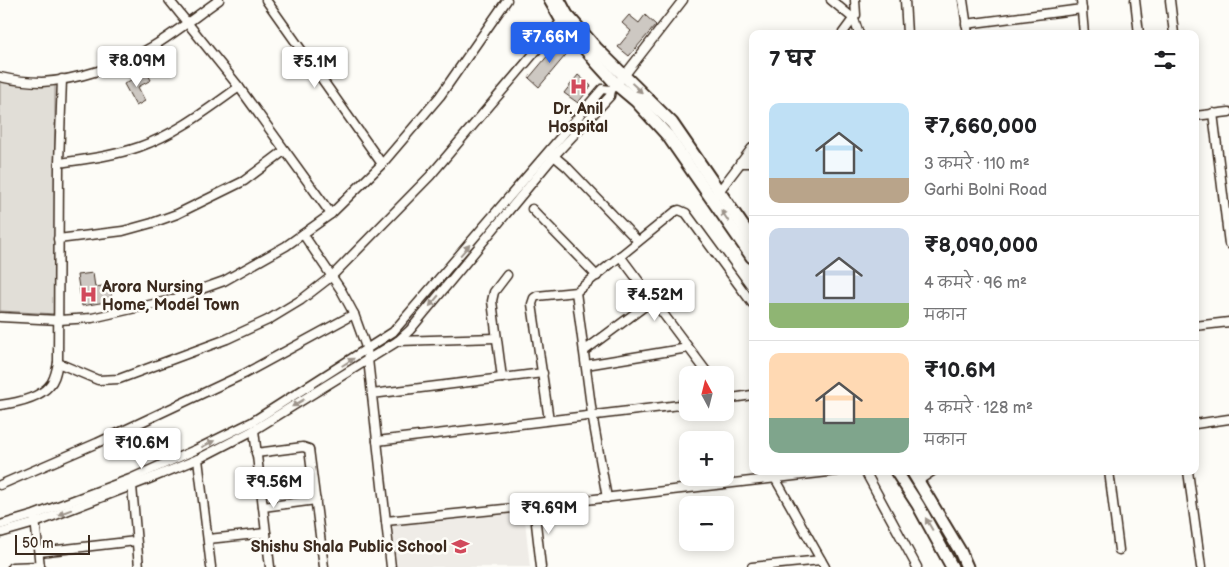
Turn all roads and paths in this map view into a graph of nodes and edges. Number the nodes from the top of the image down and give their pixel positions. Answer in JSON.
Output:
{"nodes":[{"id":1,"x":169,"y":0,"type":"edge"},
{"id":2,"x":218,"y":0,"type":"edge"},
{"id":3,"x":266,"y":0,"type":"edge"},
{"id":4,"x":507,"y":0,"type":"edge"},
{"id":5,"x":550,"y":0,"type":"edge"},
{"id":6,"x":559,"y":0,"type":"edge"},
{"id":7,"x":683,"y":0,"type":"edge"},
{"id":8,"x":831,"y":0,"type":"edge"},
{"id":9,"x":855,"y":0,"type":"edge"},
{"id":10,"x":905,"y":0,"type":"edge"},
{"id":11,"x":963,"y":0,"type":"edge"},
{"id":12,"x":1081,"y":0,"type":"edge"},
{"id":13,"x":1135,"y":0,"type":"edge"},
{"id":14,"x":1170,"y":0,"type":"edge"},
{"id":15,"x":1082,"y":9,"type":"junction"},
{"id":16,"x":565,"y":18,"type":"junction"},
{"id":17,"x":854,"y":19,"type":"junction"},
{"id":18,"x":186,"y":23,"type":"junction"},
{"id":19,"x":966,"y":24,"type":"junction"},
{"id":20,"x":845,"y":30,"type":"edge"},
{"id":21,"x":858,"y":30,"type":"edge"},
{"id":22,"x":907,"y":30,"type":"edge"},
{"id":23,"x":967,"y":30,"type":"edge"},
{"id":24,"x":1084,"y":30,"type":"edge"},
{"id":25,"x":1139,"y":30,"type":"edge"},
{"id":26,"x":1174,"y":30,"type":"edge"},
{"id":27,"x":0,"y":77,"type":"edge"},
{"id":28,"x":62,"y":79,"type":"junction"},
{"id":29,"x":617,"y":83,"type":"junction"},
{"id":30,"x":239,"y":87,"type":"junction"},
{"id":31,"x":1229,"y":112,"type":"edge"},
{"id":32,"x":1213,"y":114,"type":"junction"},
{"id":33,"x":1199,"y":116,"type":"edge"},
{"id":34,"x":284,"y":151,"type":"junction"},
{"id":35,"x":749,"y":152,"type":"edge"},
{"id":36,"x":554,"y":156,"type":"junction"},
{"id":37,"x":59,"y":163,"type":"junction"},
{"id":38,"x":740,"y":163,"type":"junction"},
{"id":39,"x":749,"y":163,"type":"edge"},
{"id":40,"x":382,"y":164,"type":"junction"},
{"id":41,"x":716,"y":194,"type":"junction"},
{"id":42,"x":532,"y":209,"type":"dead end"},
{"id":43,"x":331,"y":214,"type":"junction"},
{"id":44,"x":303,"y":234,"type":"junction"},
{"id":45,"x":749,"y":236,"type":"edge"},
{"id":46,"x":58,"y":239,"type":"junction"},
{"id":47,"x":638,"y":242,"type":"junction"},
{"id":48,"x":1229,"y":244,"type":"edge"},
{"id":49,"x":749,"y":252,"type":"edge"},
{"id":50,"x":620,"y":256,"type":"junction"},
{"id":51,"x":507,"y":275,"type":"dead end"},
{"id":52,"x":332,"y":276,"type":"junction"},
{"id":53,"x":597,"y":276,"type":"junction"},
{"id":54,"x":576,"y":292,"type":"junction"},
{"id":55,"x":749,"y":299,"type":"edge"},
{"id":56,"x":652,"y":300,"type":"junction"},
{"id":57,"x":354,"y":314,"type":"junction"},
{"id":58,"x":0,"y":317,"type":"edge"},
{"id":59,"x":59,"y":320,"type":"junction"},
{"id":60,"x":1229,"y":322,"type":"edge"},
{"id":61,"x":1199,"y":326,"type":"edge"},
{"id":62,"x":496,"y":338,"type":"junction"},
{"id":63,"x":398,"y":341,"type":"junction"},
{"id":64,"x":688,"y":348,"type":"junction"},
{"id":65,"x":367,"y":350,"type":"junction"},
{"id":66,"x":584,"y":351,"type":"junction"},
{"id":67,"x":368,"y":359,"type":"junction"},
{"id":68,"x":58,"y":363,"type":"junction"},
{"id":69,"x":586,"y":365,"type":"junction"},
{"id":70,"x":702,"y":366,"type":"edge"},
{"id":71,"x":543,"y":373,"type":"junction"},
{"id":72,"x":502,"y":378,"type":"junction"},
{"id":73,"x":372,"y":394,"type":"junction"},
{"id":74,"x":749,"y":395,"type":"edge"},
{"id":75,"x":734,"y":397,"type":"edge"},
{"id":76,"x":0,"y":405,"type":"edge"},
{"id":77,"x":679,"y":405,"type":"edge"},
{"id":78,"x":592,"y":414,"type":"junction"},
{"id":79,"x":1229,"y":419,"type":"edge"},
{"id":80,"x":549,"y":420,"type":"junction"},
{"id":81,"x":1199,"y":423,"type":"edge"},
{"id":82,"x":254,"y":430,"type":"junction"},
{"id":83,"x":377,"y":441,"type":"junction"},
{"id":84,"x":256,"y":453,"type":"junction"},
{"id":85,"x":198,"y":459,"type":"junction"},
{"id":86,"x":802,"y":475,"type":"edge"},
{"id":87,"x":867,"y":475,"type":"edge"},
{"id":88,"x":899,"y":475,"type":"edge"},
{"id":89,"x":1110,"y":475,"type":"edge"},
{"id":90,"x":1188,"y":475,"type":"edge"},
{"id":91,"x":915,"y":476,"type":"edge"},
{"id":92,"x":775,"y":478,"type":"junction"},
{"id":93,"x":0,"y":485,"type":"edge"},
{"id":94,"x":132,"y":486,"type":"junction"},
{"id":95,"x":607,"y":498,"type":"junction"},
{"id":96,"x":316,"y":500,"type":"junction"},
{"id":97,"x":534,"y":506,"type":"junction"},
{"id":98,"x":263,"y":507,"type":"junction"},
{"id":99,"x":34,"y":519,"type":"junction"},
{"id":100,"x":386,"y":521,"type":"junction"},
{"id":101,"x":0,"y":525,"type":"edge"},
{"id":102,"x":0,"y":533,"type":"edge"},
{"id":103,"x":266,"y":533,"type":"junction"},
{"id":104,"x":208,"y":539,"type":"junction"},
{"id":105,"x":136,"y":540,"type":"junction"},
{"id":106,"x":1119,"y":550,"type":"dead end"},
{"id":107,"x":39,"y":552,"type":"junction"},
{"id":108,"x":823,"y":563,"type":"edge"},
{"id":109,"x":40,"y":566,"type":"edge"},
{"id":110,"x":12,"y":567,"type":"edge"},
{"id":111,"x":139,"y":567,"type":"edge"},
{"id":112,"x":211,"y":567,"type":"edge"},
{"id":113,"x":270,"y":567,"type":"edge"},
{"id":114,"x":324,"y":567,"type":"edge"},
{"id":115,"x":391,"y":567,"type":"edge"},
{"id":116,"x":540,"y":567,"type":"edge"},
{"id":117,"x":752,"y":567,"type":"edge"},
{"id":118,"x":917,"y":567,"type":"edge"},
{"id":119,"x":952,"y":567,"type":"edge"},
{"id":120,"x":967,"y":567,"type":"edge"},
{"id":121,"x":1200,"y":567,"type":"edge"}],
"edges":[{"from":1,"to":18,"type":"street"},
{"from":2,"to":18,"type":"street"},
{"from":3,"to":40,"type":"street"},
{"from":4,"to":40,"type":"street"},
{"from":5,"to":16,"type":"main road"},
{"from":6,"to":16,"type":"main road"},
{"from":7,"to":29,"type":"street"},
{"from":8,"to":17,"type":"street"},
{"from":9,"to":17,"type":"street"},
{"from":10,"to":22,"type":"street"},
{"from":11,"to":19,"type":"street"},
{"from":12,"to":15,"type":"street"},
{"from":13,"to":25,"type":"street"},
{"from":14,"to":26,"type":"street"},
{"from":15,"to":19,"type":"street"},
{"from":15,"to":24,"type":"street"},
{"from":16,"to":29,"type":"main road"},
{"from":16,"to":52,"type":"street"},
{"from":17,"to":20,"type":"street"},
{"from":17,"to":21,"type":"street"},
{"from":18,"to":28,"type":"street"},
{"from":18,"to":30,"type":"street"},
{"from":19,"to":23,"type":"street"},
{"from":27,"to":28,"type":"street"},
{"from":28,"to":37,"type":"street"},
{"from":29,"to":36,"type":"street"},
{"from":29,"to":41,"type":"main road"},
{"from":65,"to":29,"type":"street","one_way":true},
{"from":30,"to":34,"type":"street"},
{"from":30,"to":37,"type":"street"},
{"from":31,"to":32,"type":"street"},
{"from":32,"to":33,"type":"street"},
{"from":32,"to":48,"type":"street"},
{"from":34,"to":43,"type":"street"},
{"from":34,"to":46,"type":"street"},
{"from":35,"to":38,"type":"street"},
{"from":36,"to":47,"type":"street"},
{"from":36,"to":63,"type":"street","one_way":true},
{"from":37,"to":46,"type":"street"},
{"from":38,"to":39,"type":"street"},
{"from":38,"to":41,"type":"street"},
{"from":40,"to":43,"type":"street"},
{"from":41,"to":45,"type":"main road"},
{"from":49,"to":41,"type":"main road","one_way":true},
{"from":42,"to":53,"type":"street"},
{"from":43,"to":44,"type":"street"},
{"from":44,"to":52,"type":"street"},
{"from":44,"to":59,"type":"street"},
{"from":46,"to":59,"type":"street"},
{"from":47,"to":50,"type":"street"},
{"from":47,"to":55,"type":"street"},
{"from":50,"to":53,"type":"street"},
{"from":50,"to":56,"type":"street"},
{"from":51,"to":62,"type":"street"},
{"from":52,"to":57,"type":"street"},
{"from":52,"to":68,"type":"street"},
{"from":53,"to":54,"type":"street"},
{"from":54,"to":66,"type":"street"},
{"from":54,"to":71,"type":"street"},
{"from":56,"to":64,"type":"street"},
{"from":56,"to":66,"type":"street"},
{"from":57,"to":65,"type":"street"},
{"from":57,"to":93,"type":"street"},
{"from":58,"to":59,"type":"street"},
{"from":59,"to":68,"type":"street"},
{"from":60,"to":61,"type":"street"},
{"from":62,"to":63,"type":"street"},
{"from":62,"to":72,"type":"street"},
{"from":63,"to":67,"type":"street"},
{"from":64,"to":69,"type":"street"},
{"from":64,"to":70,"type":"street"},
{"from":65,"to":67,"type":"street"},
{"from":99,"to":65,"type":"street","one_way":true},
{"from":66,"to":69,"type":"street"},
{"from":67,"to":73,"type":"street"},
{"from":67,"to":82,"type":"street","one_way":true},
{"from":68,"to":76,"type":"street"},
{"from":69,"to":78,"type":"street"},
{"from":71,"to":72,"type":"street"},
{"from":71,"to":80,"type":"street"},
{"from":72,"to":73,"type":"street"},
{"from":73,"to":83,"type":"street"},
{"from":74,"to":75,"type":"street"},
{"from":77,"to":78,"type":"street"},
{"from":78,"to":80,"type":"street"},
{"from":78,"to":95,"type":"street"},
{"from":79,"to":81,"type":"street"},
{"from":80,"to":83,"type":"street"},
{"from":82,"to":84,"type":"street"},
{"from":82,"to":85,"type":"street"},
{"from":83,"to":100,"type":"street"},
{"from":84,"to":96,"type":"street"},
{"from":84,"to":98,"type":"street"},
{"from":85,"to":94,"type":"street"},
{"from":85,"to":104,"type":"street"},
{"from":86,"to":92,"type":"street"},
{"from":87,"to":118,"type":"street"},
{"from":119,"to":88,"type":"main road","one_way":true},
{"from":89,"to":106,"type":"street"},
{"from":90,"to":121,"type":"street"},
{"from":91,"to":120,"type":"main road"},
{"from":92,"to":95,"type":"street"},
{"from":92,"to":108,"type":"street"},
{"from":94,"to":99,"type":"street","one_way":true},
{"from":94,"to":105,"type":"street"},
{"from":95,"to":97,"type":"street"},
{"from":96,"to":98,"type":"street"},
{"from":96,"to":114,"type":"street"},
{"from":97,"to":100,"type":"street"},
{"from":97,"to":116,"type":"street"},
{"from":98,"to":103,"type":"street"},
{"from":99,"to":101,"type":"street"},
{"from":99,"to":102,"type":"street"},
{"from":99,"to":107,"type":"street"},
{"from":100,"to":115,"type":"street"},
{"from":103,"to":104,"type":"street"},
{"from":103,"to":113,"type":"street"},
{"from":104,"to":112,"type":"street"},
{"from":105,"to":107,"type":"street"},
{"from":105,"to":111,"type":"street"},
{"from":107,"to":109,"type":"street"},
{"from":108,"to":117,"type":"street"},
{"from":109,"to":110,"type":"street"}]}
